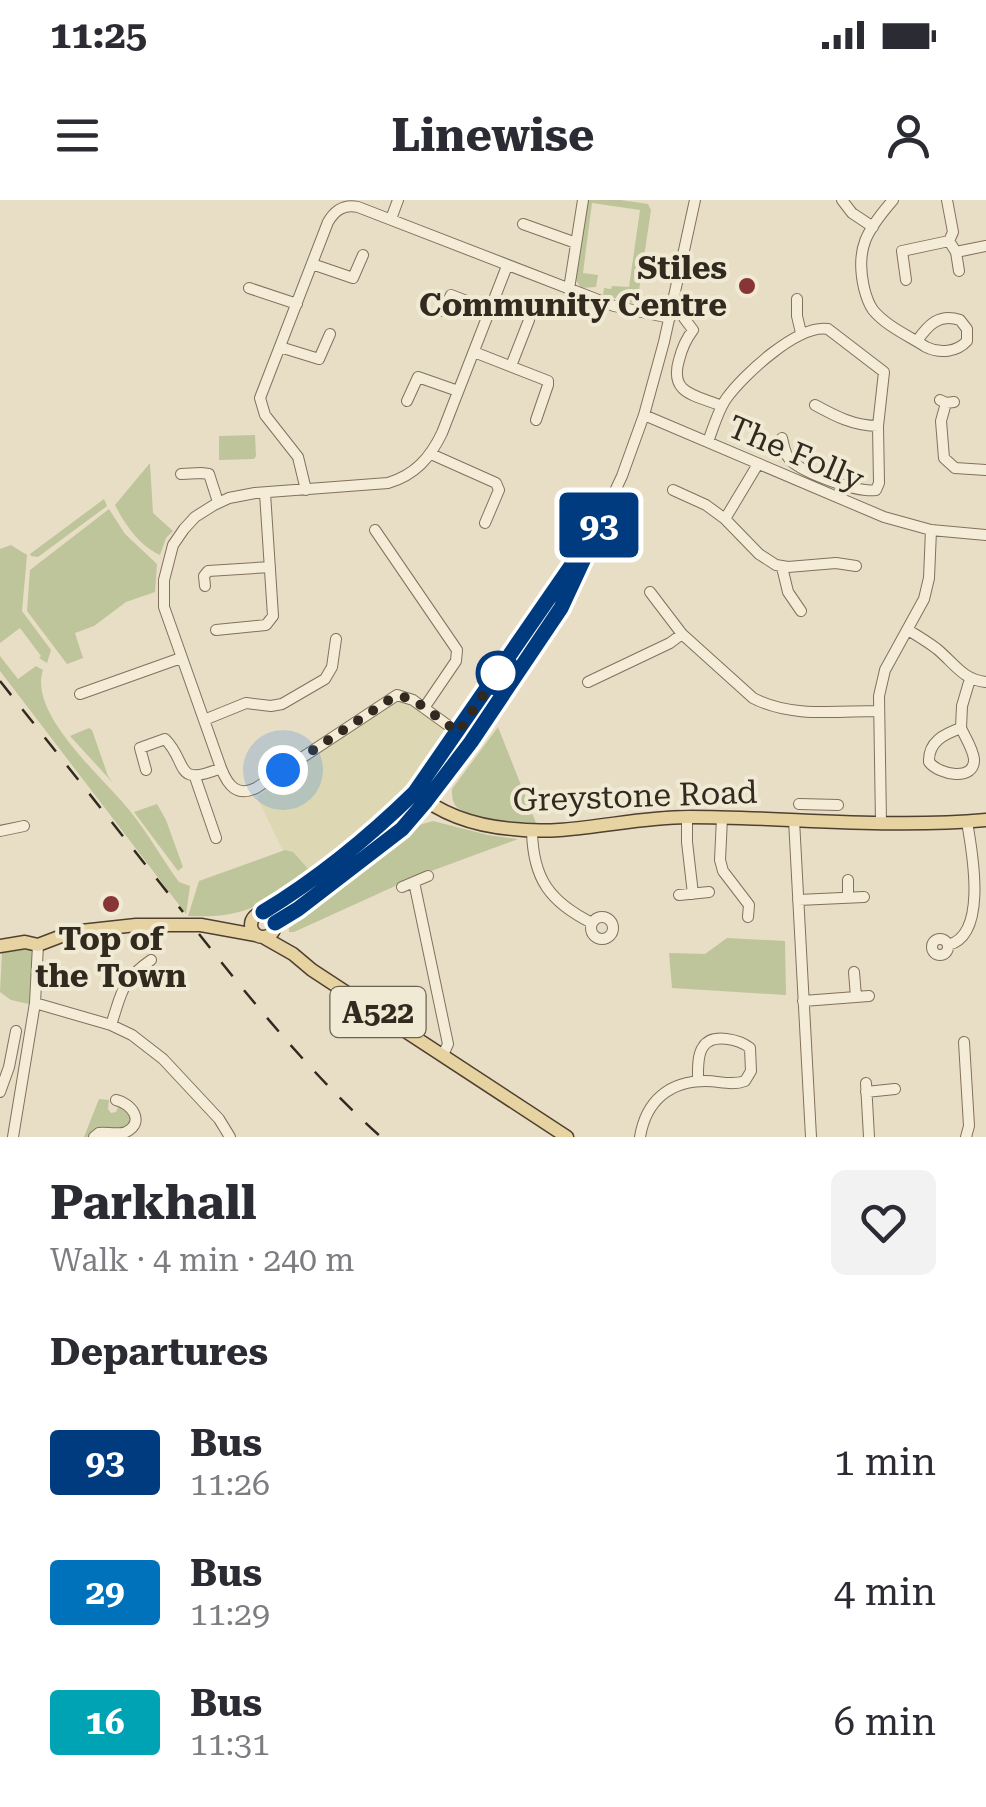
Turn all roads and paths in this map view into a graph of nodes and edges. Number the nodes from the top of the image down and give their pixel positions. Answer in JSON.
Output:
{"nodes":[{"id":1,"x":398,"y":200,"type":"edge"},
{"id":2,"x":583,"y":200,"type":"edge"},
{"id":3,"x":695,"y":200,"type":"edge"},
{"id":4,"x":842,"y":200,"type":"edge"},
{"id":5,"x":893,"y":200,"type":"edge"},
{"id":6,"x":947,"y":200,"type":"edge"},
{"id":7,"x":391,"y":220,"type":"junction"},
{"id":8,"x":523,"y":224,"type":"dead end"},
{"id":9,"x":873,"y":226,"type":"junction"},
{"id":10,"x":949,"y":241,"type":"junction"},
{"id":11,"x":576,"y":243,"type":"junction"},
{"id":12,"x":986,"y":246,"type":"edge"},
{"id":13,"x":956,"y":252,"type":"junction"},
{"id":14,"x":364,"y":255,"type":"dead end"},
{"id":15,"x":312,"y":264,"type":"junction"},
{"id":16,"x":507,"y":266,"type":"junction"},
{"id":17,"x":959,"y":271,"type":"dead end"},
{"id":18,"x":906,"y":280,"type":"dead end"},
{"id":19,"x":249,"y":288,"type":"dead end"},
{"id":20,"x":569,"y":289,"type":"junction"},
{"id":21,"x":799,"y":298,"type":"dead end"},
{"id":22,"x":297,"y":304,"type":"junction"},
{"id":23,"x":490,"y":310,"type":"junction"},
{"id":24,"x":443,"y":311,"type":"dead end"},
{"id":25,"x":670,"y":318,"type":"junction"},
{"id":26,"x":684,"y":318,"type":"dead end"},
{"id":27,"x":529,"y":320,"type":"dead end"},
{"id":28,"x":801,"y":333,"type":"junction"},
{"id":29,"x":330,"y":334,"type":"dead end"},
{"id":30,"x":918,"y":341,"type":"junction"},
{"id":31,"x":280,"y":347,"type":"junction"},
{"id":32,"x":474,"y":352,"type":"junction"},
{"id":33,"x":511,"y":366,"type":"junction"},
{"id":34,"x":458,"y":391,"type":"junction"},
{"id":35,"x":406,"y":401,"type":"dead end"},
{"id":36,"x":947,"y":402,"type":"dead end"},
{"id":37,"x":815,"y":405,"type":"dead end"},
{"id":38,"x":722,"y":406,"type":"junction"},
{"id":39,"x":644,"y":415,"type":"junction"},
{"id":40,"x":536,"y":420,"type":"dead end"},
{"id":41,"x":878,"y":426,"type":"junction"},
{"id":42,"x":783,"y":438,"type":"dead end"},
{"id":43,"x":708,"y":442,"type":"junction"},
{"id":44,"x":431,"y":454,"type":"junction"},
{"id":45,"x":758,"y":464,"type":"junction"},
{"id":46,"x":986,"y":470,"type":"edge"},
{"id":47,"x":181,"y":474,"type":"dead end"},
{"id":48,"x":674,"y":489,"type":"dead end"},
{"id":49,"x":306,"y":490,"type":"junction"},
{"id":50,"x":265,"y":492,"type":"junction"},
{"id":51,"x":218,"y":502,"type":"junction"},
{"id":52,"x":725,"y":519,"type":"junction"},
{"id":53,"x":485,"y":523,"type":"dead end"},
{"id":54,"x":600,"y":524,"type":"junction"},
{"id":55,"x":375,"y":530,"type":"dead end"},
{"id":56,"x":931,"y":530,"type":"junction"},
{"id":57,"x":986,"y":534,"type":"edge"},
{"id":58,"x":782,"y":566,"type":"junction"},
{"id":59,"x":857,"y":566,"type":"dead end"},
{"id":60,"x":270,"y":568,"type":"junction"},
{"id":61,"x":204,"y":586,"type":"dead end"},
{"id":62,"x":650,"y":592,"type":"dead end"},
{"id":63,"x":800,"y":606,"type":"dead end"},
{"id":64,"x":216,"y":630,"type":"dead end"},
{"id":65,"x":908,"y":630,"type":"junction"},
{"id":66,"x":682,"y":634,"type":"junction"},
{"id":67,"x":336,"y":639,"type":"dead end"},
{"id":68,"x":181,"y":658,"type":"junction"},
{"id":69,"x":970,"y":679,"type":"junction"},
{"id":70,"x":588,"y":682,"type":"dead end"},
{"id":71,"x":986,"y":682,"type":"edge"},
{"id":72,"x":80,"y":694,"type":"dead end"},
{"id":73,"x":424,"y":708,"type":"junction"},
{"id":74,"x":878,"y":711,"type":"junction"},
{"id":75,"x":204,"y":720,"type":"junction"},
{"id":76,"x":961,"y":728,"type":"junction"},
{"id":77,"x":458,"y":732,"type":"junction"},
{"id":78,"x":471,"y":742,"type":"junction"},
{"id":79,"x":221,"y":768,"type":"junction"},
{"id":80,"x":146,"y":770,"type":"dead end"},
{"id":81,"x":195,"y":777,"type":"junction"},
{"id":82,"x":421,"y":796,"type":"junction"},
{"id":83,"x":799,"y":804,"type":"dead end"},
{"id":84,"x":819,"y":804,"type":"junction"},
{"id":85,"x":838,"y":804,"type":"dead end"},
{"id":86,"x":687,"y":817,"type":"junction"},
{"id":87,"x":722,"y":818,"type":"junction"},
{"id":88,"x":794,"y":820,"type":"junction"},
{"id":89,"x":986,"y":820,"type":"edge"},
{"id":90,"x":819,"y":821,"type":"junction"},
{"id":91,"x":966,"y":822,"type":"junction"},
{"id":92,"x":881,"y":823,"type":"junction"},
{"id":93,"x":24,"y":826,"type":"dead end"},
{"id":94,"x":0,"y":831,"type":"edge"},
{"id":95,"x":532,"y":831,"type":"junction"},
{"id":96,"x":216,"y":838,"type":"dead end"},
{"id":97,"x":428,"y":876,"type":"dead end"},
{"id":98,"x":848,"y":880,"type":"dead end"},
{"id":99,"x":709,"y":892,"type":"dead end"},
{"id":100,"x":693,"y":894,"type":"junction"},
{"id":101,"x":679,"y":896,"type":"dead end"},
{"id":102,"x":848,"y":897,"type":"junction"},
{"id":103,"x":864,"y":897,"type":"dead end"},
{"id":104,"x":798,"y":900,"type":"junction"},
{"id":105,"x":259,"y":914,"type":"junction"},
{"id":106,"x":748,"y":917,"type":"dead end"},
{"id":107,"x":592,"y":923,"type":"dead end"},
{"id":108,"x":275,"y":925,"type":"junction"},
{"id":109,"x":221,"y":928,"type":"junction"},
{"id":110,"x":260,"y":936,"type":"junction"},
{"id":111,"x":38,"y":945,"type":"junction"},
{"id":112,"x":948,"y":945,"type":"dead end"},
{"id":113,"x":0,"y":946,"type":"edge"},
{"id":114,"x":293,"y":954,"type":"junction"},
{"id":115,"x":151,"y":960,"type":"dead end"},
{"id":116,"x":854,"y":972,"type":"dead end"},
{"id":117,"x":869,"y":996,"type":"dead end"},
{"id":118,"x":856,"y":997,"type":"junction"},
{"id":119,"x":802,"y":1001,"type":"junction"},
{"id":120,"x":35,"y":1004,"type":"junction"},
{"id":121,"x":111,"y":1025,"type":"junction"},
{"id":122,"x":10,"y":1035,"type":"edge"},
{"id":123,"x":964,"y":1042,"type":"dead end"},
{"id":124,"x":443,"y":1054,"type":"junction"},
{"id":125,"x":698,"y":1081,"type":"junction"},
{"id":126,"x":895,"y":1089,"type":"dead end"},
{"id":127,"x":0,"y":1092,"type":"edge"},
{"id":128,"x":116,"y":1100,"type":"dead end"},
{"id":129,"x":13,"y":1137,"type":"edge"},
{"id":130,"x":94,"y":1137,"type":"edge"},
{"id":131,"x":230,"y":1137,"type":"edge"},
{"id":132,"x":567,"y":1137,"type":"edge"},
{"id":133,"x":640,"y":1137,"type":"edge"},
{"id":134,"x":811,"y":1137,"type":"edge"},
{"id":135,"x":869,"y":1137,"type":"edge"},
{"id":136,"x":966,"y":1137,"type":"edge"}],
"edges":[{"from":1,"to":7,"type":"street"},
{"from":2,"to":11,"type":"street"},
{"from":3,"to":25,"type":"street"},
{"from":4,"to":9,"type":"street"},
{"from":5,"to":9,"type":"street"},
{"from":6,"to":10,"type":"street"},
{"from":7,"to":15,"type":"street"},
{"from":7,"to":16,"type":"street"},
{"from":8,"to":11,"type":"street"},
{"from":9,"to":30,"type":"street"},
{"from":10,"to":13,"type":"street"},
{"from":10,"to":18,"type":"street"},
{"from":11,"to":20,"type":"street"},
{"from":12,"to":13,"type":"street"},
{"from":13,"to":17,"type":"street"},
{"from":14,"to":15,"type":"street"},
{"from":15,"to":22,"type":"street"},
{"from":16,"to":20,"type":"street"},
{"from":16,"to":23,"type":"street"},
{"from":19,"to":22,"type":"street"},
{"from":20,"to":25,"type":"street"},
{"from":21,"to":28,"type":"street"},
{"from":22,"to":31,"type":"street"},
{"from":23,"to":24,"type":"street"},
{"from":23,"to":32,"type":"street"},
{"from":25,"to":39,"type":"street"},
{"from":26,"to":38,"type":"street"},
{"from":27,"to":33,"type":"street"},
{"from":28,"to":38,"type":"street"},
{"from":28,"to":41,"type":"street"},
{"from":29,"to":31,"type":"street"},
{"from":30,"to":30,"type":"street"},
{"from":31,"to":49,"type":"street"},
{"from":32,"to":33,"type":"street"},
{"from":32,"to":34,"type":"street"},
{"from":33,"to":40,"type":"street"},
{"from":34,"to":35,"type":"street"},
{"from":34,"to":44,"type":"street"},
{"from":36,"to":46,"type":"street"},
{"from":37,"to":41,"type":"street"},
{"from":38,"to":43,"type":"street"},
{"from":39,"to":43,"type":"street","name":"The Folly"},
{"from":39,"to":54,"type":"street"},
{"from":41,"to":42,"type":"street"},
{"from":43,"to":45,"type":"street","name":"The Folly"},
{"from":44,"to":49,"type":"street"},
{"from":44,"to":53,"type":"street"},
{"from":45,"to":52,"type":"street"},
{"from":45,"to":56,"type":"street","name":"The Folly"},
{"from":47,"to":51,"type":"street"},
{"from":48,"to":52,"type":"street"},
{"from":49,"to":50,"type":"street"},
{"from":50,"to":51,"type":"street"},
{"from":50,"to":60,"type":"street"},
{"from":51,"to":68,"type":"street"},
{"from":52,"to":58,"type":"street"},
{"from":54,"to":77,"type":"street"},
{"from":54,"to":78,"type":"street"},
{"from":55,"to":73,"type":"street"},
{"from":56,"to":57,"type":"street","name":"The Folly"},
{"from":56,"to":65,"type":"street"},
{"from":58,"to":59,"type":"street"},
{"from":58,"to":63,"type":"street"},
{"from":60,"to":61,"type":"street"},
{"from":60,"to":64,"type":"street"},
{"from":62,"to":66,"type":"street"},
{"from":65,"to":69,"type":"street"},
{"from":65,"to":74,"type":"street"},
{"from":66,"to":70,"type":"street"},
{"from":66,"to":74,"type":"street"},
{"from":67,"to":75,"type":"street"},
{"from":68,"to":72,"type":"street"},
{"from":68,"to":75,"type":"street"},
{"from":69,"to":71,"type":"street"},
{"from":69,"to":76,"type":"street"},
{"from":73,"to":77,"type":"street"},
{"from":73,"to":79,"type":"street"},
{"from":74,"to":92,"type":"street"},
{"from":75,"to":79,"type":"street"},
{"from":76,"to":76,"type":"street"},
{"from":77,"to":78,"type":"street"},
{"from":77,"to":82,"type":"street"},
{"from":78,"to":82,"type":"street"},
{"from":79,"to":81,"type":"street"},
{"from":80,"to":81,"type":"street"},
{"from":81,"to":96,"type":"street"},
{"from":82,"to":95,"type":"main road","name":"Greystone Road"},
{"from":82,"to":105,"type":"main road"},
{"from":82,"to":108,"type":"main road"},
{"from":83,"to":84,"type":"street"},
{"from":84,"to":85,"type":"street"},
{"from":84,"to":90,"type":"street"},
{"from":86,"to":87,"type":"main road","name":"Greystone Road"},
{"from":86,"to":95,"type":"main road","name":"Greystone Road"},
{"from":86,"to":100,"type":"street"},
{"from":87,"to":88,"type":"main road","name":"Greystone Road"},
{"from":87,"to":106,"type":"street"},
{"from":88,"to":90,"type":"main road","name":"Greystone Road"},
{"from":88,"to":104,"type":"street"},
{"from":89,"to":91,"type":"main road","name":"Greystone Road"},
{"from":90,"to":92,"type":"main road","name":"Greystone Road"},
{"from":91,"to":92,"type":"main road","name":"Greystone Road"},
{"from":91,"to":112,"type":"street"},
{"from":93,"to":94,"type":"street"},
{"from":95,"to":107,"type":"street"},
{"from":97,"to":124,"type":"street"},
{"from":98,"to":102,"type":"street"},
{"from":99,"to":100,"type":"street"},
{"from":100,"to":101,"type":"street"},
{"from":102,"to":103,"type":"street"},
{"from":102,"to":104,"type":"street"},
{"from":104,"to":119,"type":"street"},
{"from":105,"to":108,"type":"main road","number":"A522"},
{"from":105,"to":109,"type":"main road","number":"A522"},
{"from":105,"to":110,"type":"main road"},
{"from":108,"to":110,"type":"main road"},
{"from":108,"to":114,"type":"main road","number":"A522"},
{"from":109,"to":110,"type":"main road","number":"A522"},
{"from":109,"to":111,"type":"main road","number":"A522"},
{"from":110,"to":114,"type":"main road","number":"A522"},
{"from":111,"to":113,"type":"main road","number":"A522"},
{"from":111,"to":120,"type":"street"},
{"from":114,"to":124,"type":"main road","number":"A522"},
{"from":115,"to":121,"type":"street"},
{"from":116,"to":118,"type":"street"},
{"from":117,"to":118,"type":"street"},
{"from":118,"to":119,"type":"street"},
{"from":119,"to":134,"type":"street"},
{"from":120,"to":121,"type":"street"},
{"from":120,"to":129,"type":"street"},
{"from":121,"to":131,"type":"street"},
{"from":122,"to":127,"type":"street"},
{"from":123,"to":136,"type":"street"},
{"from":124,"to":132,"type":"main road","number":"A522"},
{"from":125,"to":125,"type":"street"},
{"from":125,"to":133,"type":"street"},
{"from":126,"to":135,"type":"street"},
{"from":128,"to":130,"type":"street"}]}
